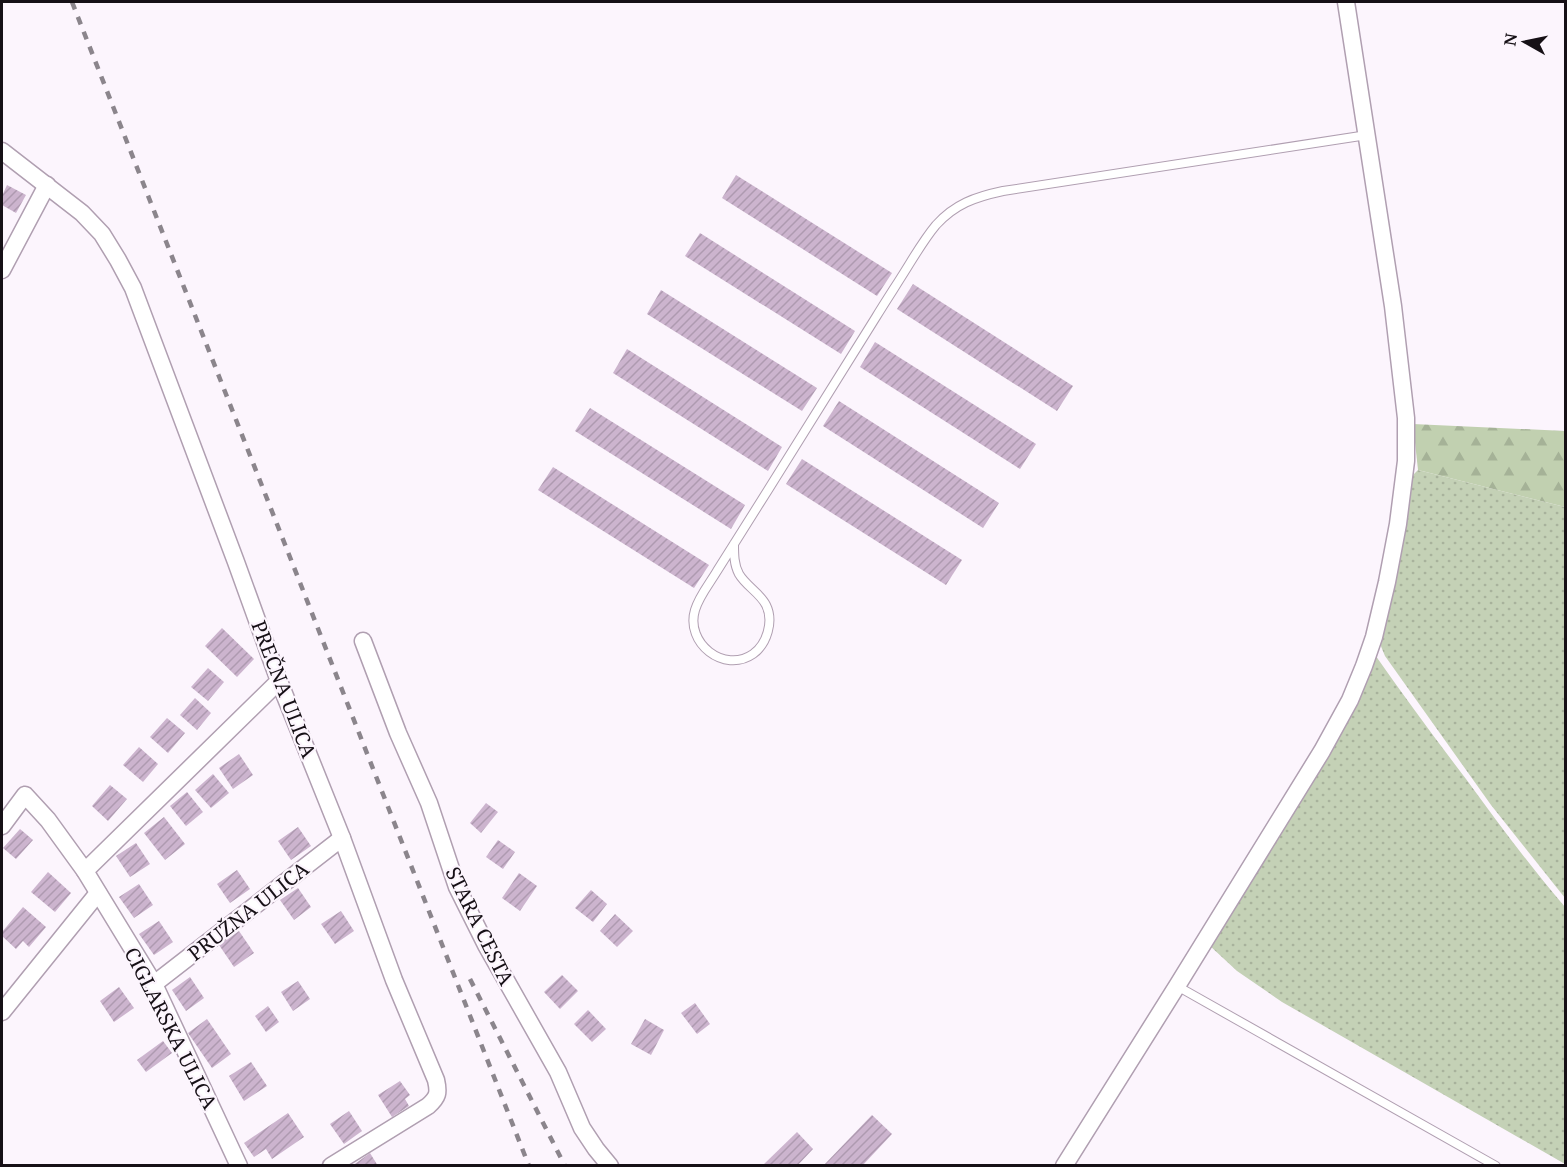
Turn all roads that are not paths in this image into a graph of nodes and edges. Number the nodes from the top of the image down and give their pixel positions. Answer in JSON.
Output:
{"nodes":[{"id":1,"x":1346,"y":2,"type":"edge"},
{"id":2,"x":1367,"y":135,"type":"junction"},
{"id":3,"x":2,"y":151,"type":"edge"},
{"id":4,"x":47,"y":185,"type":"junction"},
{"id":5,"x":2,"y":270,"type":"edge"},
{"id":6,"x":734,"y":544,"type":"junction"},
{"id":7,"x":363,"y":641,"type":"dead end"},
{"id":8,"x":279,"y":681,"type":"junction"},
{"id":9,"x":2,"y":826,"type":"edge"},
{"id":10,"x":342,"y":838,"type":"junction"},
{"id":11,"x":85,"y":872,"type":"junction"},
{"id":12,"x":98,"y":893,"type":"junction"},
{"id":13,"x":154,"y":984,"type":"junction"},
{"id":14,"x":1177,"y":986,"type":"junction"},
{"id":15,"x":2,"y":1012,"type":"edge"},
{"id":16,"x":239,"y":1166,"type":"edge"},
{"id":17,"x":330,"y":1166,"type":"edge"},
{"id":18,"x":609,"y":1166,"type":"edge"},
{"id":19,"x":1064,"y":1166,"type":"edge"},
{"id":20,"x":1496,"y":1166,"type":"edge"}],
"edges":[{"from":1,"to":2,"type":"street"},
{"from":2,"to":6,"type":"lane"},
{"from":2,"to":14,"type":"street"},
{"from":3,"to":4,"type":"street","name":"PREČNA ULICA"},
{"from":4,"to":5,"type":"street"},
{"from":4,"to":8,"type":"street","name":"PREČNA ULICA"},
{"from":6,"to":6,"type":"lane"},
{"from":7,"to":18,"type":"street","name":"STARA CESTA"},
{"from":8,"to":10,"type":"street","name":"PREČNA ULICA"},
{"from":8,"to":11,"type":"street"},
{"from":9,"to":11,"type":"street","name":"CIGLARSKA ULICA"},
{"from":10,"to":13,"type":"street","name":"PRUŽNA ULICA"},
{"from":10,"to":17,"type":"street","name":"PREČNA ULICA"},
{"from":11,"to":12,"type":"street","name":"CIGLARSKA ULICA"},
{"from":12,"to":13,"type":"street","name":"CIGLARSKA ULICA"},
{"from":12,"to":15,"type":"street"},
{"from":13,"to":16,"type":"street","name":"CIGLARSKA ULICA"},
{"from":14,"to":19,"type":"street"},
{"from":14,"to":20,"type":"lane"}]}
